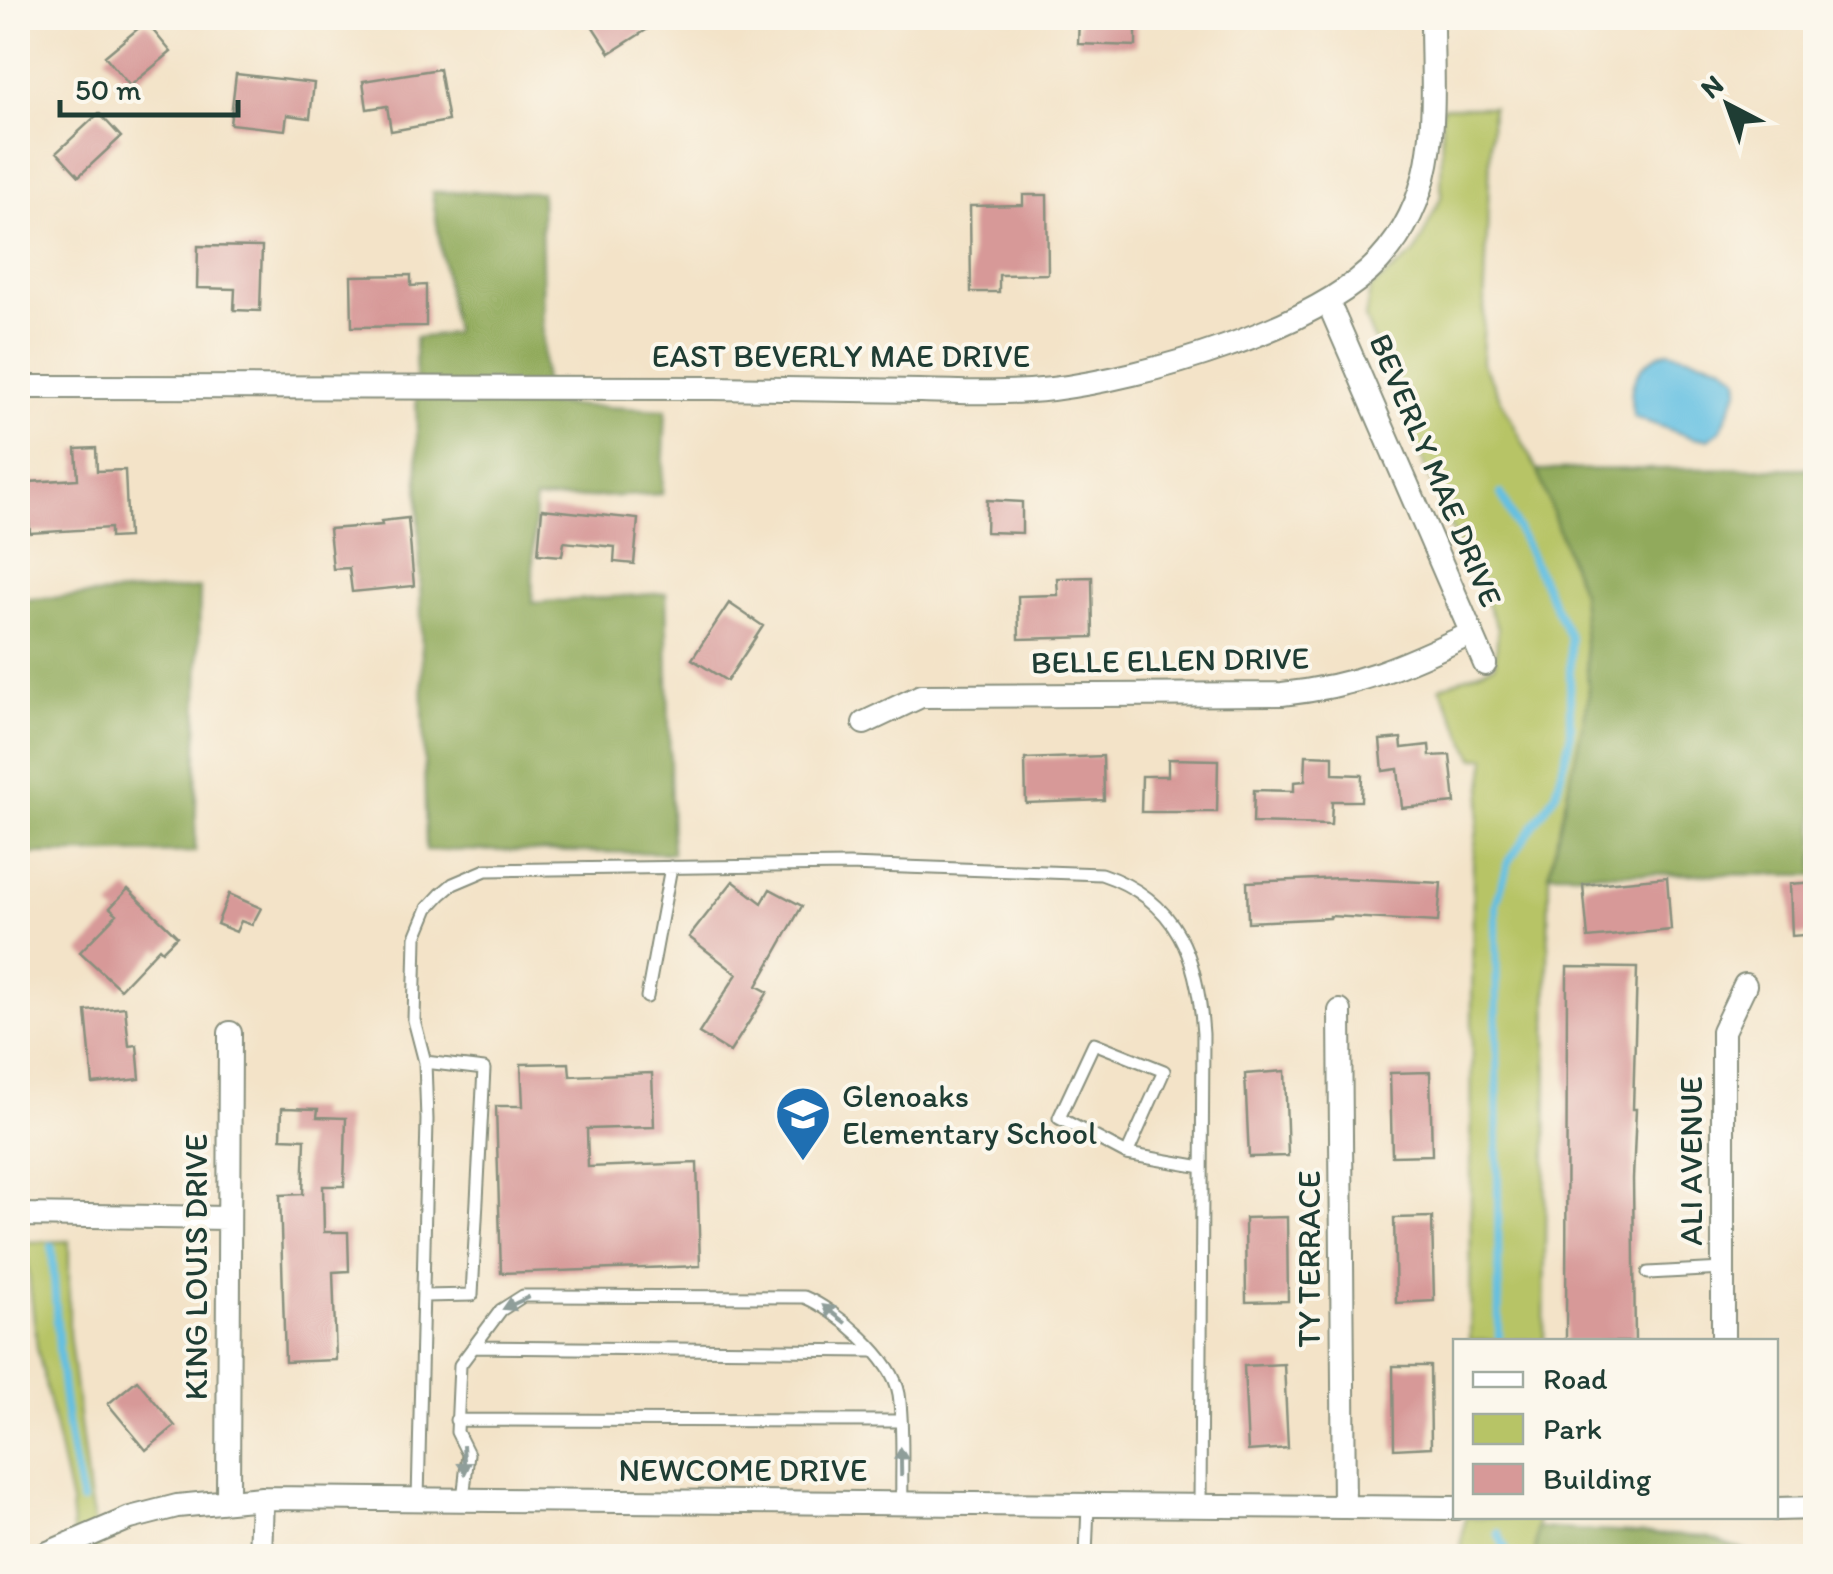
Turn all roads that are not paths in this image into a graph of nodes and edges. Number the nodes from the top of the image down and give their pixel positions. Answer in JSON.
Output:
{"nodes":[{"id":1,"x":1432,"y":18,"type":"edge"},
{"id":2,"x":1328,"y":302,"type":"junction"},
{"id":3,"x":18,"y":387,"type":"edge"},
{"id":4,"x":1472,"y":633,"type":"junction"},
{"id":5,"x":1485,"y":664,"type":"dead end"},
{"id":6,"x":864,"y":722,"type":"dead end"},
{"id":7,"x":671,"y":867,"type":"junction"},
{"id":8,"x":1744,"y":986,"type":"dead end"},
{"id":9,"x":647,"y":998,"type":"dead end"},
{"id":10,"x":1340,"y":1011,"type":"dead end"},
{"id":11,"x":230,"y":1033,"type":"dead end"},
{"id":12,"x":426,"y":1062,"type":"junction"},
{"id":13,"x":1127,"y":1154,"type":"junction"},
{"id":14,"x":1202,"y":1167,"type":"junction"},
{"id":15,"x":18,"y":1215,"type":"edge"},
{"id":16,"x":228,"y":1218,"type":"junction"},
{"id":17,"x":1723,"y":1269,"type":"junction"},
{"id":18,"x":1648,"y":1272,"type":"dead end"},
{"id":19,"x":424,"y":1296,"type":"junction"},
{"id":20,"x":1723,"y":1339,"type":"edge"},
{"id":21,"x":473,"y":1347,"type":"junction"},
{"id":22,"x":873,"y":1351,"type":"junction"},
{"id":23,"x":456,"y":1420,"type":"junction"},
{"id":24,"x":899,"y":1421,"type":"junction"},
{"id":25,"x":262,"y":1498,"type":"junction"},
{"id":26,"x":418,"y":1500,"type":"junction"},
{"id":27,"x":462,"y":1500,"type":"junction"},
{"id":28,"x":228,"y":1501,"type":"junction"},
{"id":29,"x":902,"y":1504,"type":"junction"},
{"id":30,"x":1088,"y":1505,"type":"junction"},
{"id":31,"x":1200,"y":1506,"type":"junction"},
{"id":32,"x":1344,"y":1507,"type":"junction"},
{"id":33,"x":1453,"y":1508,"type":"edge"},
{"id":34,"x":1816,"y":1508,"type":"edge"},
{"id":35,"x":1778,"y":1509,"type":"edge"},
{"id":36,"x":41,"y":1556,"type":"edge"},
{"id":37,"x":260,"y":1556,"type":"edge"},
{"id":38,"x":1086,"y":1556,"type":"edge"},
{"id":39,"x":1191,"y":1556,"type":"edge"},
{"id":40,"x":1272,"y":1556,"type":"edge"}],
"edges":[{"from":1,"to":2,"type":"street","name":"EAST BEVERLY MAE DRIVE"},
{"from":2,"to":3,"type":"street","name":"EAST BEVERLY MAE DRIVE"},
{"from":2,"to":4,"type":"street","name":"BEVERLY MAE DRIVE"},
{"from":4,"to":5,"type":"street","name":"BEVERLY MAE DRIVE"},
{"from":4,"to":6,"type":"street","name":"BELLE ELLEN DRIVE"},
{"from":7,"to":9,"type":"lane"},
{"from":7,"to":12,"type":"lane"},
{"from":7,"to":14,"type":"lane"},
{"from":8,"to":17,"type":"street","name":"ALI AVENUE"},
{"from":10,"to":32,"type":"street","name":"TY TERRACE"},
{"from":11,"to":16,"type":"street","name":"KING LOUIS DRIVE"},
{"from":12,"to":19,"type":"lane"},
{"from":12,"to":19,"type":"lane"},
{"from":13,"to":13,"type":"lane"},
{"from":13,"to":14,"type":"lane"},
{"from":14,"to":31,"type":"lane"},
{"from":15,"to":16,"type":"street"},
{"from":16,"to":28,"type":"street","name":"KING LOUIS DRIVE"},
{"from":17,"to":18,"type":"lane"},
{"from":17,"to":20,"type":"street","name":"ALI AVENUE"},
{"from":19,"to":26,"type":"lane"},
{"from":21,"to":22,"type":"lane"},
{"from":22,"to":21,"type":"lane","one_way":true},
{"from":21,"to":23,"type":"lane"},
{"from":22,"to":24,"type":"lane"},
{"from":23,"to":24,"type":"lane"},
{"from":23,"to":27,"type":"lane","one_way":true},
{"from":29,"to":24,"type":"lane","one_way":true},
{"from":25,"to":26,"type":"street","name":"NEWCOME DRIVE"},
{"from":25,"to":28,"type":"street","name":"NEWCOME DRIVE"},
{"from":25,"to":37,"type":"street"},
{"from":26,"to":27,"type":"street","name":"NEWCOME DRIVE"},
{"from":27,"to":29,"type":"street","name":"NEWCOME DRIVE"},
{"from":28,"to":36,"type":"street","name":"NEWCOME DRIVE"},
{"from":29,"to":30,"type":"street","name":"NEWCOME DRIVE"},
{"from":30,"to":31,"type":"street","name":"NEWCOME DRIVE"},
{"from":30,"to":38,"type":"lane"},
{"from":31,"to":32,"type":"street","name":"NEWCOME DRIVE"},
{"from":32,"to":33,"type":"street","name":"NEWCOME DRIVE"},
{"from":34,"to":35,"type":"street"},
{"from":39,"to":40,"type":"lane"}]}
